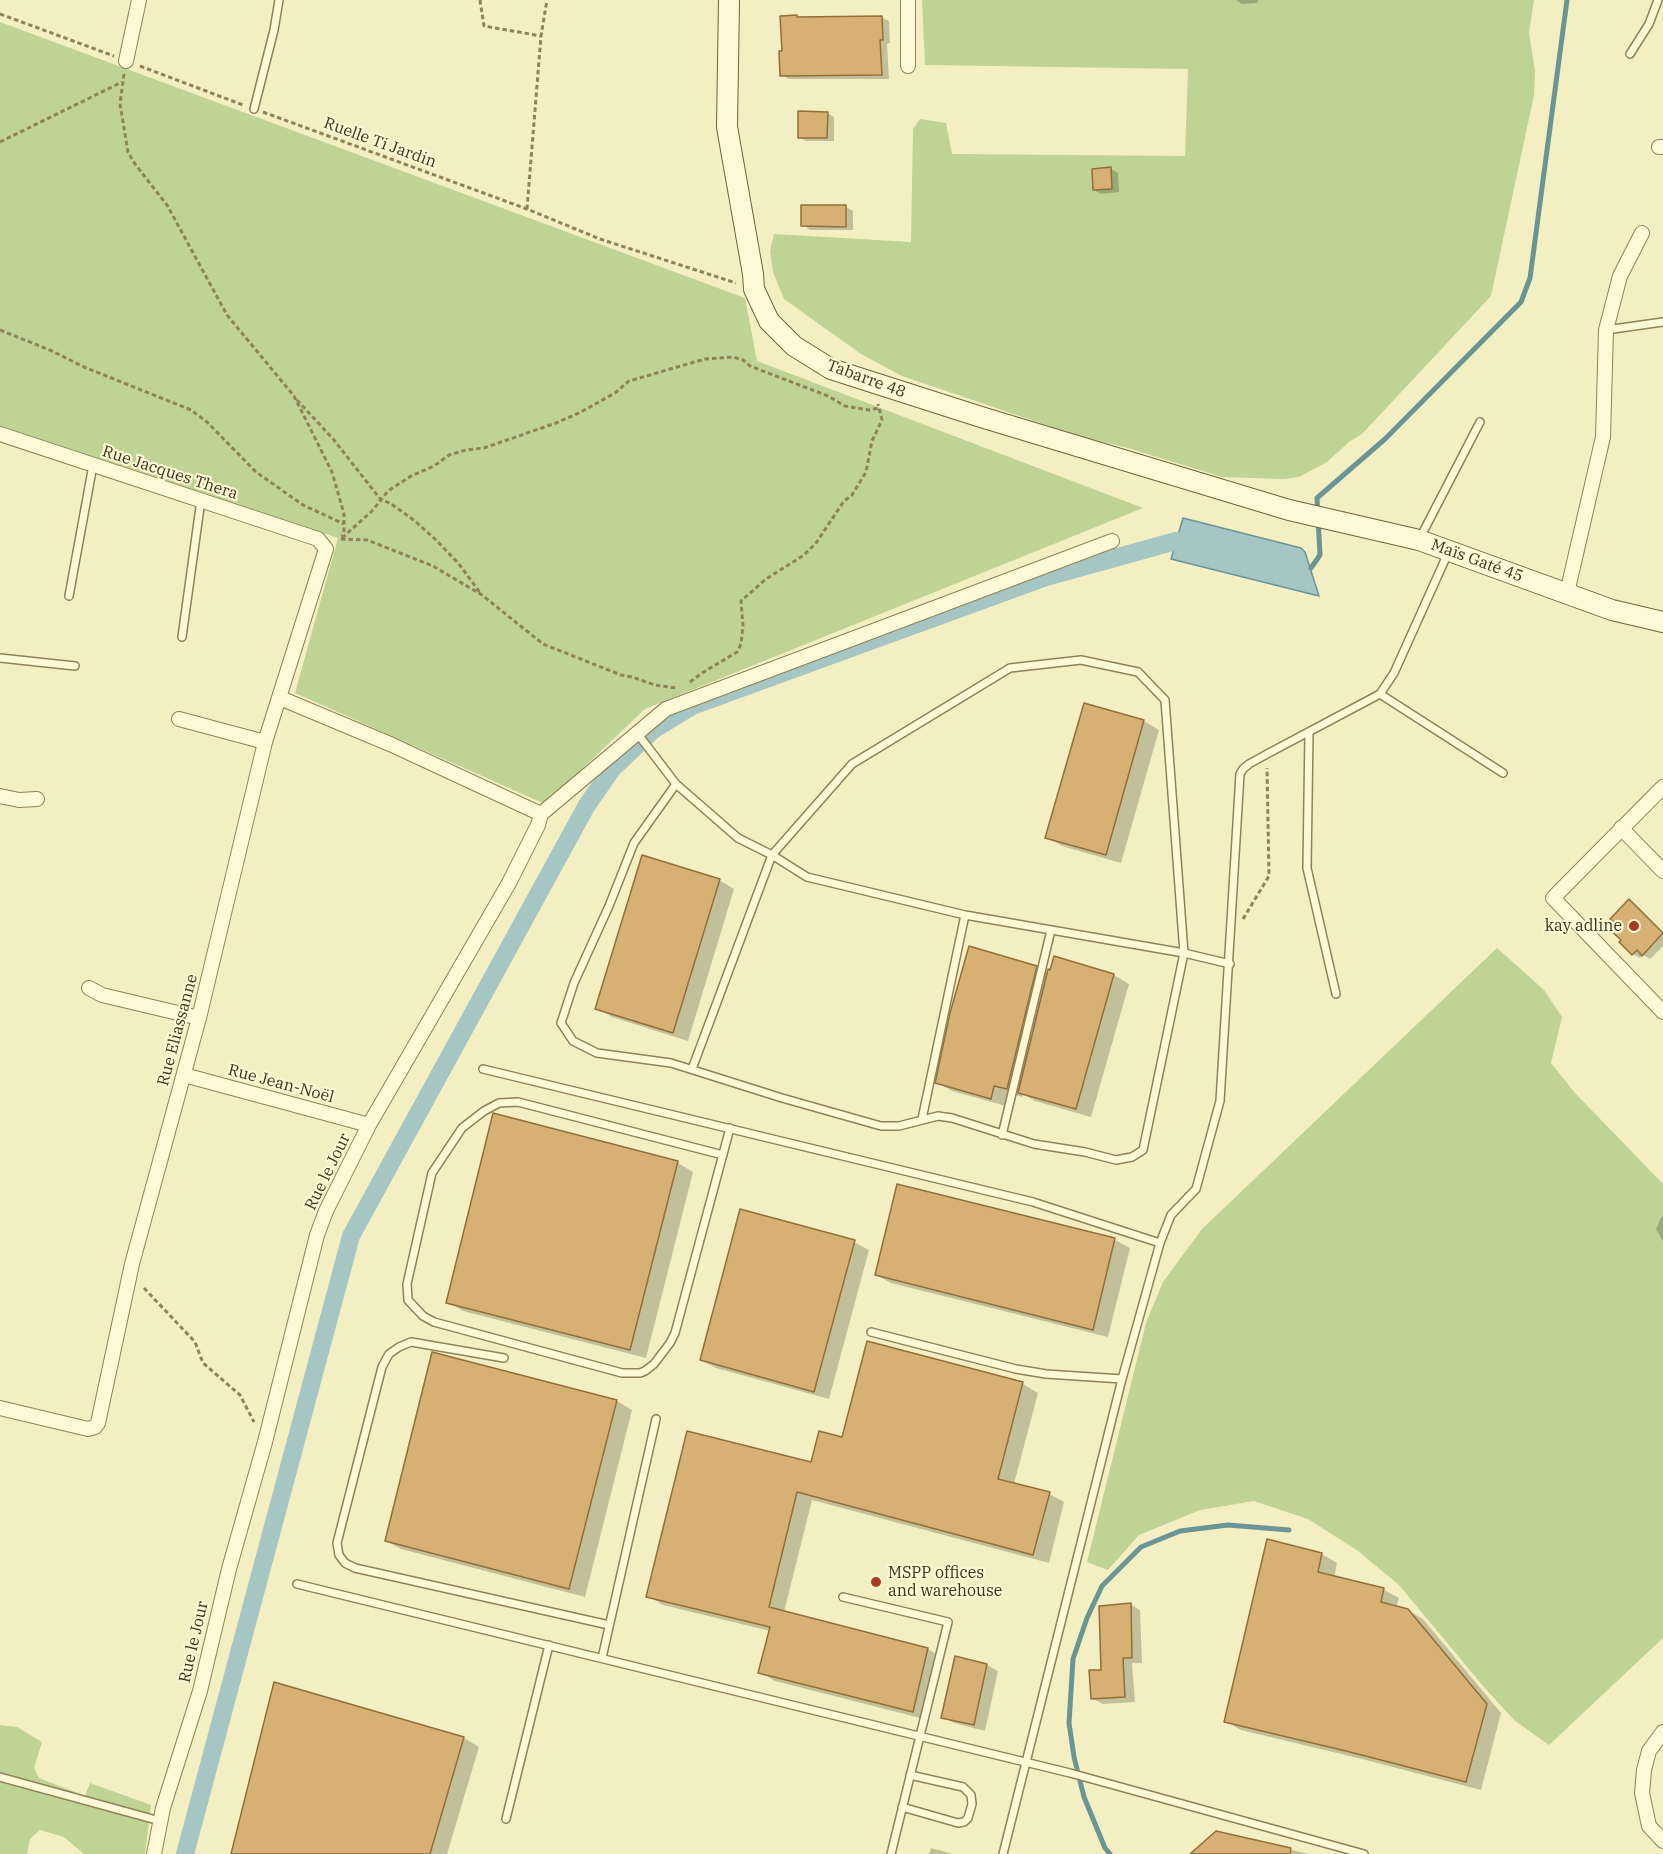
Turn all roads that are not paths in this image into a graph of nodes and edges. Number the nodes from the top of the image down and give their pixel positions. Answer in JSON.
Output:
{"nodes":[{"id":1,"x":139,"y":0,"type":"edge"},
{"id":2,"x":279,"y":0,"type":"edge"},
{"id":3,"x":729,"y":0,"type":"edge"},
{"id":4,"x":908,"y":0,"type":"edge"},
{"id":5,"x":1658,"y":0,"type":"edge"},
{"id":6,"x":1630,"y":54,"type":"dead end"},
{"id":7,"x":126,"y":61,"type":"road end"},
{"id":8,"x":908,"y":66,"type":"dead end"},
{"id":9,"x":254,"y":109,"type":"road end"},
{"id":10,"x":1642,"y":233,"type":"dead end"},
{"id":11,"x":1663,"y":322,"type":"edge"},
{"id":12,"x":1606,"y":330,"type":"junction"},
{"id":13,"x":1480,"y":422,"type":"dead end"},
{"id":14,"x":0,"y":434,"type":"edge"},
{"id":15,"x":93,"y":465,"type":"junction"},
{"id":16,"x":201,"y":500,"type":"junction"},
{"id":17,"x":1289,"y":510,"type":"joint"},
{"id":18,"x":1419,"y":540,"type":"junction"},
{"id":19,"x":1112,"y":541,"type":"dead end"},
{"id":20,"x":327,"y":549,"type":"joint"},
{"id":21,"x":1449,"y":552,"type":"junction"},
{"id":22,"x":1567,"y":593,"type":"junction"},
{"id":23,"x":69,"y":596,"type":"dead end"},
{"id":24,"x":1663,"y":622,"type":"edge"},
{"id":25,"x":182,"y":637,"type":"dead end"},
{"id":26,"x":0,"y":658,"type":"edge"},
{"id":27,"x":75,"y":666,"type":"dead end"},
{"id":28,"x":1380,"y":694,"type":"junction"},
{"id":29,"x":280,"y":698,"type":"junction"},
{"id":30,"x":179,"y":719,"type":"dead end"},
{"id":31,"x":1309,"y":732,"type":"junction"},
{"id":32,"x":637,"y":733,"type":"junction"},
{"id":33,"x":265,"y":742,"type":"junction"},
{"id":34,"x":1503,"y":773,"type":"dead end"},
{"id":35,"x":676,"y":784,"type":"junction"},
{"id":36,"x":1663,"y":787,"type":"edge"},
{"id":37,"x":0,"y":796,"type":"edge"},
{"id":38,"x":37,"y":799,"type":"dead end"},
{"id":39,"x":541,"y":814,"type":"junction"},
{"id":40,"x":1621,"y":828,"type":"junction"},
{"id":41,"x":772,"y":855,"type":"junction"},
{"id":42,"x":1663,"y":871,"type":"edge"},
{"id":43,"x":964,"y":915,"type":"junction"},
{"id":44,"x":1051,"y":930,"type":"junction"},
{"id":45,"x":1184,"y":953,"type":"junction"},
{"id":46,"x":1230,"y":964,"type":"junction"},
{"id":47,"x":89,"y":988,"type":"dead end"},
{"id":48,"x":1336,"y":994,"type":"dead end"},
{"id":49,"x":1663,"y":1012,"type":"edge"},
{"id":50,"x":199,"y":1018,"type":"junction"},
{"id":51,"x":483,"y":1069,"type":"dead end"},
{"id":52,"x":692,"y":1069,"type":"junction"},
{"id":53,"x":184,"y":1075,"type":"junction"},
{"id":54,"x":922,"y":1119,"type":"junction"},
{"id":55,"x":369,"y":1125,"type":"junction"},
{"id":56,"x":730,"y":1128,"type":"junction"},
{"id":57,"x":1002,"y":1135,"type":"junction"},
{"id":58,"x":723,"y":1155,"type":"junction"},
{"id":59,"x":1160,"y":1243,"type":"junction"},
{"id":60,"x":871,"y":1332,"type":"dead end"},
{"id":61,"x":504,"y":1358,"type":"dead end"},
{"id":62,"x":1122,"y":1379,"type":"junction"},
{"id":63,"x":0,"y":1408,"type":"edge"},
{"id":64,"x":656,"y":1419,"type":"dead end"},
{"id":65,"x":297,"y":1584,"type":"dead end"},
{"id":66,"x":843,"y":1597,"type":"dead end"},
{"id":67,"x":609,"y":1625,"type":"junction"},
{"id":68,"x":549,"y":1645,"type":"junction"},
{"id":69,"x":602,"y":1658,"type":"junction"},
{"id":70,"x":1663,"y":1732,"type":"edge"},
{"id":71,"x":920,"y":1736,"type":"junction"},
{"id":72,"x":1026,"y":1762,"type":"junction"},
{"id":73,"x":910,"y":1775,"type":"junction"},
{"id":74,"x":0,"y":1777,"type":"edge"},
{"id":75,"x":902,"y":1807,"type":"junction"},
{"id":76,"x":506,"y":1819,"type":"dead end"},
{"id":77,"x":160,"y":1821,"type":"junction"},
{"id":78,"x":1663,"y":1841,"type":"edge"},
{"id":79,"x":154,"y":1854,"type":"edge"},
{"id":80,"x":891,"y":1854,"type":"edge"},
{"id":81,"x":1003,"y":1854,"type":"edge"},
{"id":82,"x":1364,"y":1854,"type":"edge"}],
"edges":[{"from":1,"to":7,"type":"street"},
{"from":2,"to":9,"type":"lane"},
{"from":3,"to":17,"type":"street","name":"Tabarre 48"},
{"from":4,"to":8,"type":"street"},
{"from":5,"to":6,"type":"lane"},
{"from":10,"to":12,"type":"street"},
{"from":11,"to":12,"type":"lane"},
{"from":12,"to":22,"type":"street"},
{"from":13,"to":18,"type":"lane"},
{"from":14,"to":15,"type":"street","name":"Rue Jacques Thera"},
{"from":15,"to":16,"type":"street","name":"Rue Jacques Thera"},
{"from":15,"to":23,"type":"lane"},
{"from":16,"to":20,"type":"street","name":"Rue Jacques Thera"},
{"from":16,"to":25,"type":"lane"},
{"from":17,"to":18,"type":"street","name":"Maïs Gaté 45"},
{"from":18,"to":21,"type":"street","name":"Maïs Gaté 45"},
{"from":19,"to":32,"type":"street"},
{"from":20,"to":29,"type":"street","name":"Rue Eliassanne"},
{"from":21,"to":22,"type":"street","name":"Maïs Gaté 45"},
{"from":21,"to":28,"type":"lane"},
{"from":22,"to":24,"type":"street","name":"Maïs Gaté 45"},
{"from":26,"to":27,"type":"lane"},
{"from":28,"to":31,"type":"lane"},
{"from":28,"to":34,"type":"lane"},
{"from":29,"to":33,"type":"street","name":"Rue Eliassanne"},
{"from":29,"to":39,"type":"street"},
{"from":30,"to":33,"type":"street"},
{"from":31,"to":46,"type":"lane"},
{"from":31,"to":48,"type":"lane"},
{"from":32,"to":35,"type":"lane"},
{"from":32,"to":39,"type":"street"},
{"from":33,"to":50,"type":"street","name":"Rue Eliassanne"},
{"from":35,"to":41,"type":"lane"},
{"from":35,"to":52,"type":"lane"},
{"from":36,"to":40,"type":"street"},
{"from":37,"to":38,"type":"street"},
{"from":39,"to":55,"type":"street","name":"Rue le Jour"},
{"from":40,"to":42,"type":"street"},
{"from":40,"to":49,"type":"street"},
{"from":41,"to":43,"type":"lane"},
{"from":41,"to":45,"type":"lane"},
{"from":41,"to":52,"type":"lane"},
{"from":43,"to":44,"type":"lane"},
{"from":43,"to":54,"type":"lane"},
{"from":44,"to":45,"type":"lane"},
{"from":44,"to":57,"type":"lane"},
{"from":45,"to":46,"type":"lane"},
{"from":45,"to":57,"type":"lane"},
{"from":46,"to":59,"type":"lane"},
{"from":47,"to":50,"type":"street"},
{"from":50,"to":53,"type":"street","name":"Rue Eliassanne"},
{"from":51,"to":56,"type":"lane"},
{"from":52,"to":54,"type":"lane"},
{"from":53,"to":55,"type":"street","name":"Rue Jean-Noël"},
{"from":53,"to":63,"type":"street","name":"Rue Eliassanne"},
{"from":54,"to":57,"type":"lane"},
{"from":55,"to":77,"type":"street","name":"Rue le Jour"},
{"from":56,"to":58,"type":"lane"},
{"from":56,"to":59,"type":"lane"},
{"from":58,"to":58,"type":"lane"},
{"from":59,"to":62,"type":"lane"},
{"from":60,"to":62,"type":"lane"},
{"from":61,"to":67,"type":"lane"},
{"from":62,"to":72,"type":"lane"},
{"from":64,"to":67,"type":"lane"},
{"from":65,"to":68,"type":"lane"},
{"from":66,"to":71,"type":"lane"},
{"from":67,"to":69,"type":"lane"},
{"from":68,"to":69,"type":"lane"},
{"from":68,"to":76,"type":"lane"},
{"from":69,"to":71,"type":"lane"},
{"from":70,"to":78,"type":"street"},
{"from":71,"to":72,"type":"lane"},
{"from":71,"to":73,"type":"lane"},
{"from":72,"to":81,"type":"lane"},
{"from":72,"to":82,"type":"lane"},
{"from":73,"to":75,"type":"lane"},
{"from":73,"to":75,"type":"lane"},
{"from":74,"to":77,"type":"lane"},
{"from":75,"to":80,"type":"lane"},
{"from":77,"to":79,"type":"street","name":"Rue le Jour"}]}
